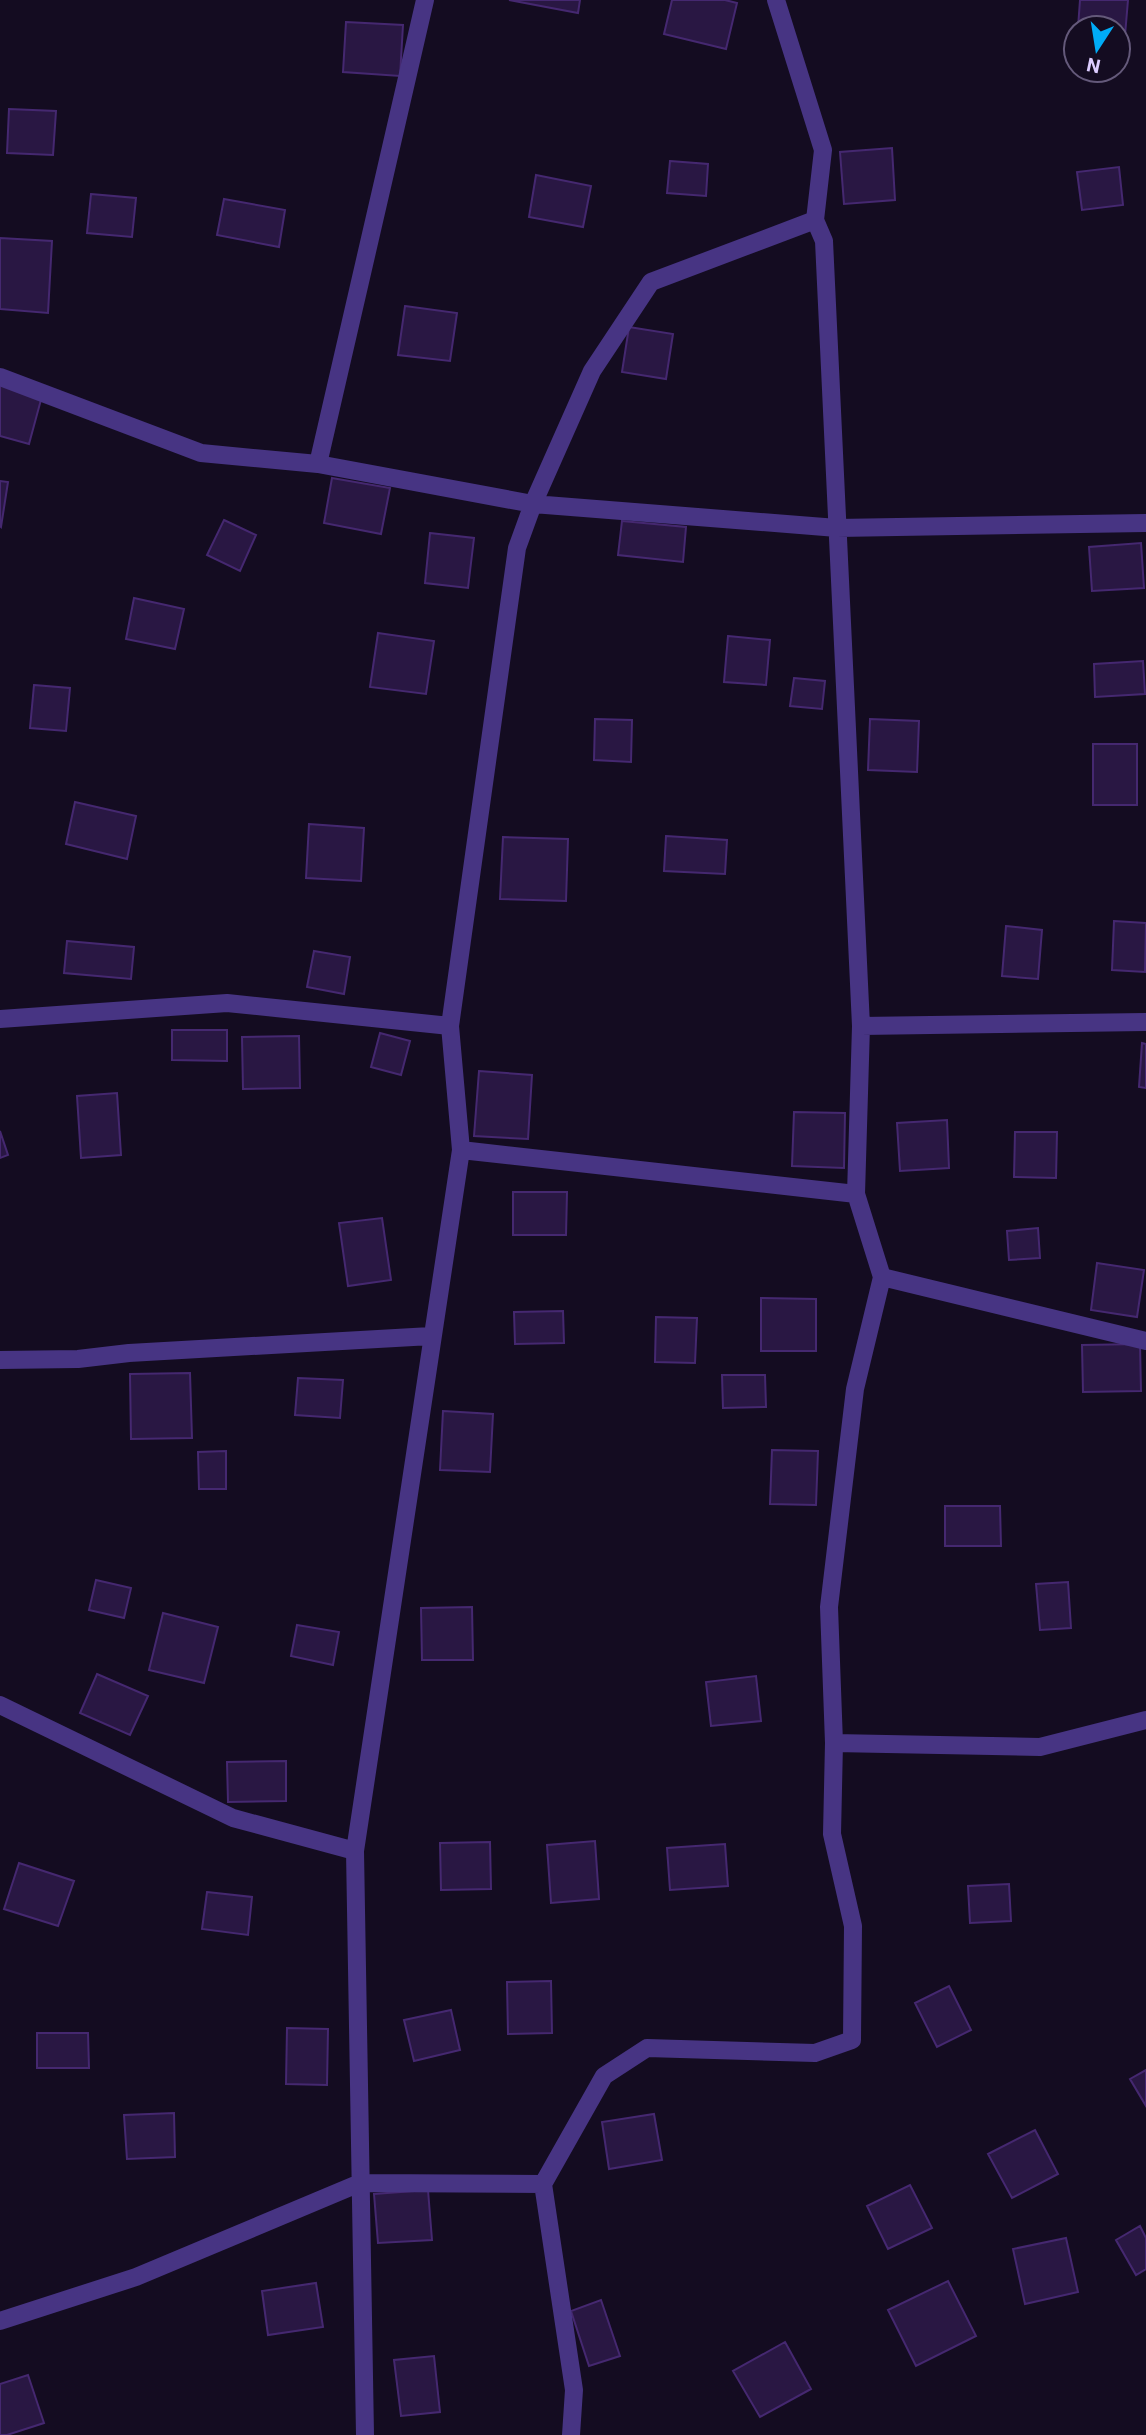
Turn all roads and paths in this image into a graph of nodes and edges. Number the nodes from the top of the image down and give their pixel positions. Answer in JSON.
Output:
{"nodes":[{"id":1,"x":425,"y":0,"type":"edge"},
{"id":2,"x":776,"y":0,"type":"edge"},
{"id":3,"x":815,"y":219,"type":"junction"},
{"id":4,"x":0,"y":377,"type":"edge"},
{"id":5,"x":317,"y":464,"type":"junction"},
{"id":6,"x":533,"y":504,"type":"junction"},
{"id":7,"x":1146,"y":523,"type":"edge"},
{"id":8,"x":838,"y":528,"type":"junction"},
{"id":9,"x":0,"y":1019,"type":"edge"},
{"id":10,"x":1146,"y":1022,"type":"edge"},
{"id":11,"x":450,"y":1026,"type":"junction"},
{"id":12,"x":861,"y":1026,"type":"junction"},
{"id":13,"x":461,"y":1150,"type":"junction"},
{"id":14,"x":856,"y":1194,"type":"junction"},
{"id":15,"x":882,"y":1277,"type":"junction"},
{"id":16,"x":431,"y":1336,"type":"junction"},
{"id":17,"x":1146,"y":1341,"type":"edge"},
{"id":18,"x":0,"y":1360,"type":"edge"},
{"id":19,"x":0,"y":1705,"type":"edge"},
{"id":20,"x":1146,"y":1720,"type":"edge"},
{"id":21,"x":834,"y":1743,"type":"junction"},
{"id":22,"x":355,"y":1851,"type":"junction"},
{"id":23,"x":360,"y":2183,"type":"junction"},
{"id":24,"x":543,"y":2184,"type":"junction"},
{"id":25,"x":0,"y":2321,"type":"edge"},
{"id":26,"x":365,"y":2435,"type":"edge"},
{"id":27,"x":571,"y":2435,"type":"edge"}],
"edges":[{"from":1,"to":5,"type":"street"},
{"from":2,"to":3,"type":"street"},
{"from":3,"to":6,"type":"street"},
{"from":3,"to":8,"type":"street"},
{"from":4,"to":5,"type":"street"},
{"from":5,"to":6,"type":"street"},
{"from":6,"to":8,"type":"street"},
{"from":6,"to":11,"type":"street"},
{"from":7,"to":8,"type":"street"},
{"from":8,"to":12,"type":"street"},
{"from":9,"to":11,"type":"street"},
{"from":10,"to":12,"type":"street"},
{"from":11,"to":13,"type":"street"},
{"from":12,"to":14,"type":"street"},
{"from":13,"to":14,"type":"street"},
{"from":13,"to":16,"type":"street"},
{"from":14,"to":15,"type":"street"},
{"from":15,"to":17,"type":"street"},
{"from":15,"to":21,"type":"street"},
{"from":16,"to":18,"type":"street"},
{"from":16,"to":22,"type":"street"},
{"from":19,"to":22,"type":"street"},
{"from":20,"to":21,"type":"street"},
{"from":21,"to":24,"type":"street"},
{"from":22,"to":23,"type":"street"},
{"from":23,"to":24,"type":"street"},
{"from":23,"to":25,"type":"street"},
{"from":23,"to":26,"type":"street"},
{"from":24,"to":27,"type":"street"}]}
